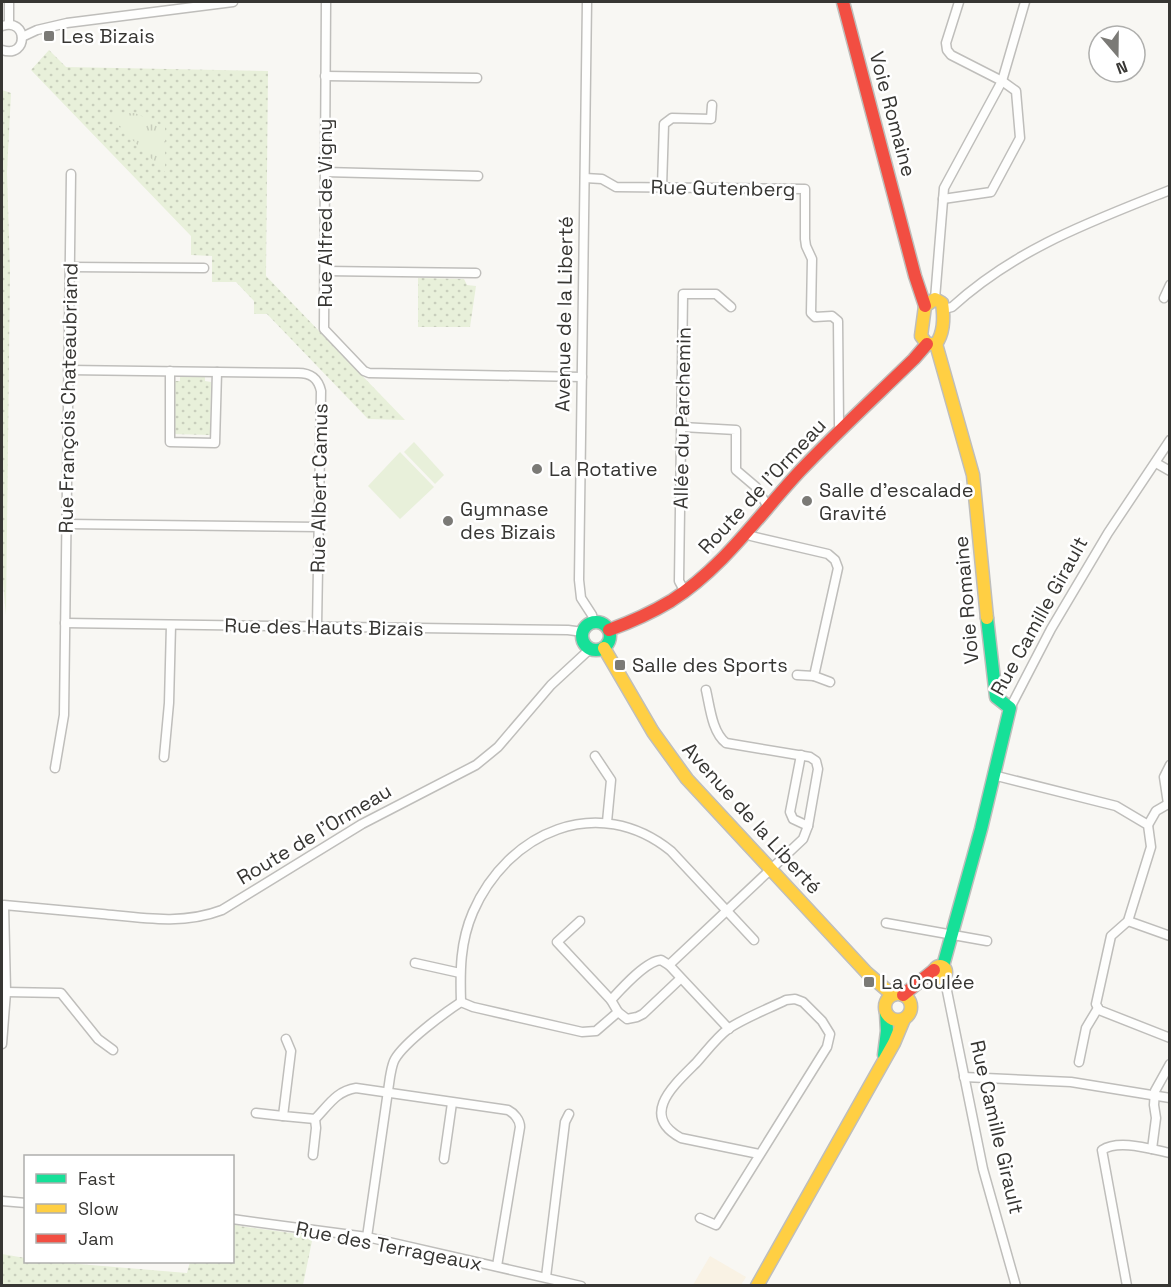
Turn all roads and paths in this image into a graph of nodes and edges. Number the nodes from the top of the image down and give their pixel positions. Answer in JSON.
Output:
{"nodes":[{"id":1,"x":9,"y":2,"type":"edge"},
{"id":2,"x":233,"y":2,"type":"edge"},
{"id":3,"x":326,"y":2,"type":"edge"},
{"id":4,"x":587,"y":2,"type":"edge"},
{"id":5,"x":843,"y":2,"type":"edge"},
{"id":6,"x":959,"y":2,"type":"edge"},
{"id":7,"x":1025,"y":2,"type":"edge"},
{"id":8,"x":174,"y":5,"type":"edge"},
{"id":9,"x":5,"y":25,"type":"edge"},
{"id":10,"x":22,"y":37,"type":"junction"},
{"id":11,"x":2,"y":51,"type":"edge"},
{"id":12,"x":325,"y":76,"type":"junction"},
{"id":13,"x":477,"y":78,"type":"dead end"},
{"id":14,"x":1002,"y":81,"type":"junction"},
{"id":15,"x":712,"y":105,"type":"dead end"},
{"id":16,"x":325,"y":172,"type":"junction"},
{"id":17,"x":71,"y":174,"type":"dead end"},
{"id":18,"x":478,"y":176,"type":"dead end"},
{"id":19,"x":585,"y":178,"type":"junction"},
{"id":20,"x":662,"y":187,"type":"junction"},
{"id":21,"x":1170,"y":190,"type":"edge"},
{"id":22,"x":943,"y":199,"type":"junction"},
{"id":23,"x":70,"y":267,"type":"junction"},
{"id":24,"x":204,"y":268,"type":"dead end"},
{"id":25,"x":325,"y":271,"type":"junction"},
{"id":26,"x":476,"y":273,"type":"dead end"},
{"id":27,"x":1170,"y":285,"type":"edge"},
{"id":28,"x":1164,"y":298,"type":"dead end"},
{"id":29,"x":930,"y":303,"type":"junction"},
{"id":30,"x":731,"y":307,"type":"dead end"},
{"id":31,"x":944,"y":309,"type":"junction"},
{"id":32,"x":931,"y":344,"type":"junction"},
{"id":33,"x":68,"y":370,"type":"junction"},
{"id":34,"x":170,"y":371,"type":"junction"},
{"id":35,"x":217,"y":372,"type":"junction"},
{"id":36,"x":582,"y":377,"type":"junction"},
{"id":37,"x":682,"y":427,"type":"junction"},
{"id":38,"x":842,"y":428,"type":"junction"},
{"id":39,"x":1170,"y":440,"type":"edge"},
{"id":40,"x":1156,"y":463,"type":"junction"},
{"id":41,"x":1170,"y":471,"type":"edge"},
{"id":42,"x":768,"y":507,"type":"junction"},
{"id":43,"x":66,"y":524,"type":"junction"},
{"id":44,"x":319,"y":527,"type":"junction"},
{"id":45,"x":745,"y":532,"type":"junction"},
{"id":46,"x":685,"y":592,"type":"junction"},
{"id":47,"x":65,"y":623,"type":"junction"},
{"id":48,"x":594,"y":623,"type":"junction"},
{"id":49,"x":171,"y":625,"type":"junction"},
{"id":50,"x":317,"y":627,"type":"junction"},
{"id":51,"x":609,"y":630,"type":"junction"},
{"id":52,"x":583,"y":632,"type":"junction"},
{"id":53,"x":604,"y":648,"type":"junction"},
{"id":54,"x":591,"y":649,"type":"junction"},
{"id":55,"x":797,"y":675,"type":"dead end"},
{"id":56,"x":814,"y":676,"type":"junction"},
{"id":57,"x":830,"y":682,"type":"dead end"},
{"id":58,"x":706,"y":690,"type":"dead end"},
{"id":59,"x":1010,"y":708,"type":"junction"},
{"id":60,"x":801,"y":755,"type":"junction"},
{"id":61,"x":595,"y":756,"type":"dead end"},
{"id":62,"x":164,"y":758,"type":"dead end"},
{"id":63,"x":1170,"y":765,"type":"edge"},
{"id":64,"x":55,"y":768,"type":"dead end"},
{"id":65,"x":993,"y":775,"type":"junction"},
{"id":66,"x":1169,"y":804,"type":"edge"},
{"id":67,"x":608,"y":822,"type":"junction"},
{"id":68,"x":1148,"y":825,"type":"junction"},
{"id":69,"x":808,"y":826,"type":"junction"},
{"id":70,"x":771,"y":871,"type":"junction"},
{"id":71,"x":727,"y":912,"type":"junction"},
{"id":72,"x":580,"y":921,"type":"dead end"},
{"id":73,"x":1128,"y":921,"type":"junction"},
{"id":74,"x":886,"y":923,"type":"dead end"},
{"id":75,"x":949,"y":934,"type":"junction"},
{"id":76,"x":1170,"y":936,"type":"edge"},
{"id":77,"x":754,"y":940,"type":"dead end"},
{"id":78,"x":987,"y":941,"type":"dead end"},
{"id":79,"x":415,"y":963,"type":"dead end"},
{"id":80,"x":669,"y":965,"type":"junction"},
{"id":81,"x":939,"y":972,"type":"junction"},
{"id":82,"x":460,"y":973,"type":"junction"},
{"id":83,"x":867,"y":973,"type":"junction"},
{"id":84,"x":680,"y":979,"type":"junction"},
{"id":85,"x":6,"y":992,"type":"junction"},
{"id":86,"x":899,"y":994,"type":"junction"},
{"id":87,"x":611,"y":1000,"type":"junction"},
{"id":88,"x":461,"y":1002,"type":"junction"},
{"id":89,"x":911,"y":1006,"type":"junction"},
{"id":90,"x":1098,"y":1008,"type":"junction"},
{"id":91,"x":885,"y":1009,"type":"junction"},
{"id":92,"x":618,"y":1012,"type":"junction"},
{"id":93,"x":904,"y":1019,"type":"junction"},
{"id":94,"x":729,"y":1029,"type":"junction"},
{"id":95,"x":1170,"y":1038,"type":"edge"},
{"id":96,"x":286,"y":1039,"type":"dead end"},
{"id":97,"x":2,"y":1044,"type":"edge"},
{"id":98,"x":113,"y":1050,"type":"dead end"},
{"id":99,"x":882,"y":1062,"type":"junction"},
{"id":100,"x":1079,"y":1062,"type":"dead end"},
{"id":101,"x":1170,"y":1064,"type":"edge"},
{"id":102,"x":964,"y":1077,"type":"junction"},
{"id":103,"x":387,"y":1092,"type":"junction"},
{"id":104,"x":1154,"y":1096,"type":"junction"},
{"id":105,"x":1170,"y":1098,"type":"edge"},
{"id":106,"x":452,"y":1103,"type":"junction"},
{"id":107,"x":256,"y":1113,"type":"dead end"},
{"id":108,"x":568,"y":1114,"type":"dead end"},
{"id":109,"x":283,"y":1116,"type":"junction"},
{"id":110,"x":315,"y":1119,"type":"junction"},
{"id":111,"x":1152,"y":1149,"type":"junction"},
{"id":112,"x":1170,"y":1153,"type":"edge"},
{"id":113,"x":313,"y":1155,"type":"dead end"},
{"id":114,"x":759,"y":1155,"type":"junction"},
{"id":115,"x":444,"y":1159,"type":"dead end"},
{"id":116,"x":2,"y":1201,"type":"edge"},
{"id":117,"x":24,"y":1203,"type":"edge"},
{"id":118,"x":700,"y":1218,"type":"dead end"},
{"id":119,"x":234,"y":1219,"type":"edge"},
{"id":120,"x":367,"y":1238,"type":"junction"},
{"id":121,"x":496,"y":1266,"type":"junction"},
{"id":122,"x":546,"y":1277,"type":"junction"},
{"id":123,"x":581,"y":1286,"type":"edge"},
{"id":124,"x":758,"y":1286,"type":"edge"},
{"id":125,"x":1016,"y":1286,"type":"edge"},
{"id":126,"x":1127,"y":1286,"type":"edge"}],
"edges":[{"from":1,"to":9,"type":"street"},
{"from":2,"to":8,"type":"street"},
{"from":3,"to":12,"type":"street","name":"Rue Alfred de Vigny"},
{"from":4,"to":19,"type":"street","name":"Avenue de la Liberté"},
{"from":5,"to":29,"type":"street","name":"Voie Romaine"},
{"from":6,"to":14,"type":"street"},
{"from":7,"to":14,"type":"street"},
{"from":8,"to":10,"type":"street"},
{"from":9,"to":10,"type":"street"},
{"from":10,"to":11,"type":"street"},
{"from":12,"to":13,"type":"street"},
{"from":12,"to":16,"type":"street","name":"Rue Alfred de Vigny"},
{"from":14,"to":22,"type":"street"},
{"from":14,"to":22,"type":"street"},
{"from":15,"to":20,"type":"street"},
{"from":16,"to":18,"type":"street"},
{"from":16,"to":25,"type":"street","name":"Rue Alfred de Vigny"},
{"from":17,"to":23,"type":"street","name":"Rue François Chateaubriand"},
{"from":19,"to":20,"type":"street","name":"Rue Gutenberg"},
{"from":19,"to":36,"type":"street","name":"Avenue de la Liberté"},
{"from":20,"to":38,"type":"street","name":"Rue Gutenberg"},
{"from":21,"to":31,"type":"street"},
{"from":22,"to":29,"type":"street"},
{"from":23,"to":24,"type":"street"},
{"from":23,"to":33,"type":"street","name":"Rue François Chateaubriand"},
{"from":25,"to":26,"type":"street"},
{"from":25,"to":36,"type":"street","name":"Rue Alfred de Vigny"},
{"from":27,"to":28,"type":"street"},
{"from":29,"to":31,"type":"street"},
{"from":29,"to":32,"type":"street","name":"Voie Romaine"},
{"from":30,"to":37,"type":"street","name":"Allée du Parchemin"},
{"from":31,"to":32,"type":"street"},
{"from":32,"to":38,"type":"street","name":"Route de l'Ormeau"},
{"from":32,"to":59,"type":"street","name":"Voie Romaine"},
{"from":33,"to":34,"type":"street","name":"Rue Albert Camus"},
{"from":33,"to":43,"type":"street","name":"Rue François Chateaubriand"},
{"from":34,"to":35,"type":"street","name":"Rue Albert Camus"},
{"from":34,"to":35,"type":"street"},
{"from":35,"to":44,"type":"street","name":"Rue Albert Camus"},
{"from":36,"to":48,"type":"street","name":"Avenue de la Liberté"},
{"from":37,"to":42,"type":"street"},
{"from":37,"to":46,"type":"street","name":"Allée du Parchemin"},
{"from":38,"to":42,"type":"street","name":"Route de l'Ormeau"},
{"from":39,"to":40,"type":"street","name":"Rue Camille Girault"},
{"from":40,"to":41,"type":"street"},
{"from":40,"to":59,"type":"street","name":"Rue Camille Girault"},
{"from":42,"to":45,"type":"street","name":"Route de l'Ormeau"},
{"from":43,"to":44,"type":"street"},
{"from":43,"to":47,"type":"street","name":"Rue François Chateaubriand"},
{"from":44,"to":50,"type":"street","name":"Rue Albert Camus"},
{"from":45,"to":46,"type":"street","name":"Route de l'Ormeau"},
{"from":45,"to":56,"type":"street"},
{"from":46,"to":51,"type":"street","name":"Route de l'Ormeau"},
{"from":47,"to":49,"type":"street","name":"Rue des Hauts Bizais"},
{"from":47,"to":64,"type":"street","name":"Rue François Chateaubriand"},
{"from":48,"to":51,"type":"street"},
{"from":48,"to":52,"type":"street"},
{"from":49,"to":50,"type":"street","name":"Rue des Hauts Bizais"},
{"from":49,"to":62,"type":"street"},
{"from":50,"to":52,"type":"street","name":"Rue des Hauts Bizais"},
{"from":51,"to":53,"type":"street"},
{"from":52,"to":54,"type":"street"},
{"from":53,"to":54,"type":"street"},
{"from":53,"to":70,"type":"street","name":"Avenue de la Liberté"},
{"from":54,"to":85,"type":"street","name":"Route de l'Ormeau"},
{"from":55,"to":56,"type":"street"},
{"from":56,"to":57,"type":"street"},
{"from":58,"to":60,"type":"street"},
{"from":59,"to":65,"type":"street","name":"Rue Camille Girault"},
{"from":60,"to":69,"type":"street"},
{"from":60,"to":69,"type":"street"},
{"from":61,"to":67,"type":"street"},
{"from":63,"to":66,"type":"street"},
{"from":65,"to":68,"type":"street"},
{"from":65,"to":75,"type":"street","name":"Rue Camille Girault"},
{"from":66,"to":68,"type":"street"},
{"from":67,"to":71,"type":"street"},
{"from":67,"to":82,"type":"street"},
{"from":68,"to":73,"type":"street"},
{"from":69,"to":70,"type":"street"},
{"from":70,"to":71,"type":"street"},
{"from":70,"to":83,"type":"street","name":"Avenue de la Liberté"},
{"from":71,"to":77,"type":"street"},
{"from":71,"to":80,"type":"street"},
{"from":72,"to":87,"type":"street"},
{"from":73,"to":76,"type":"street"},
{"from":73,"to":90,"type":"street"},
{"from":74,"to":75,"type":"street"},
{"from":75,"to":78,"type":"street"},
{"from":75,"to":81,"type":"street","name":"Rue Camille Girault"},
{"from":79,"to":82,"type":"street"},
{"from":80,"to":84,"type":"street"},
{"from":80,"to":87,"type":"street"},
{"from":81,"to":86,"type":"street"},
{"from":81,"to":89,"type":"street"},
{"from":81,"to":102,"type":"street","name":"Rue Camille Girault"},
{"from":82,"to":88,"type":"street"},
{"from":83,"to":86,"type":"street","name":"Avenue de la Liberté"},
{"from":83,"to":91,"type":"street","name":"Avenue de la Liberté"},
{"from":84,"to":92,"type":"street"},
{"from":84,"to":94,"type":"street"},
{"from":85,"to":97,"type":"street"},
{"from":85,"to":98,"type":"street"},
{"from":86,"to":89,"type":"street","name":"Avenue de la Liberté"},
{"from":86,"to":91,"type":"street"},
{"from":87,"to":92,"type":"street"},
{"from":88,"to":92,"type":"street"},
{"from":88,"to":103,"type":"street"},
{"from":89,"to":93,"type":"street"},
{"from":90,"to":95,"type":"street"},
{"from":90,"to":100,"type":"street"},
{"from":91,"to":93,"type":"street"},
{"from":91,"to":99,"type":"street"},
{"from":93,"to":99,"type":"street"},
{"from":94,"to":114,"type":"street"},
{"from":94,"to":114,"type":"street"},
{"from":96,"to":109,"type":"street"},
{"from":99,"to":124,"type":"street"},
{"from":101,"to":104,"type":"street"},
{"from":102,"to":104,"type":"street"},
{"from":102,"to":125,"type":"street","name":"Rue Camille Girault"},
{"from":103,"to":106,"type":"street"},
{"from":103,"to":110,"type":"street"},
{"from":103,"to":120,"type":"street"},
{"from":104,"to":105,"type":"street"},
{"from":104,"to":111,"type":"street"},
{"from":106,"to":115,"type":"street"},
{"from":106,"to":121,"type":"street"},
{"from":107,"to":109,"type":"street"},
{"from":108,"to":122,"type":"street"},
{"from":109,"to":110,"type":"street"},
{"from":110,"to":113,"type":"street"},
{"from":111,"to":112,"type":"street"},
{"from":111,"to":126,"type":"street"},
{"from":114,"to":118,"type":"street"},
{"from":116,"to":117,"type":"street"},
{"from":119,"to":120,"type":"street","name":"Rue des Terrageaux"},
{"from":120,"to":121,"type":"street","name":"Rue des Terrageaux"},
{"from":121,"to":122,"type":"street","name":"Rue des Terrageaux"},
{"from":122,"to":123,"type":"street","name":"Rue des Terrageaux"}]}
